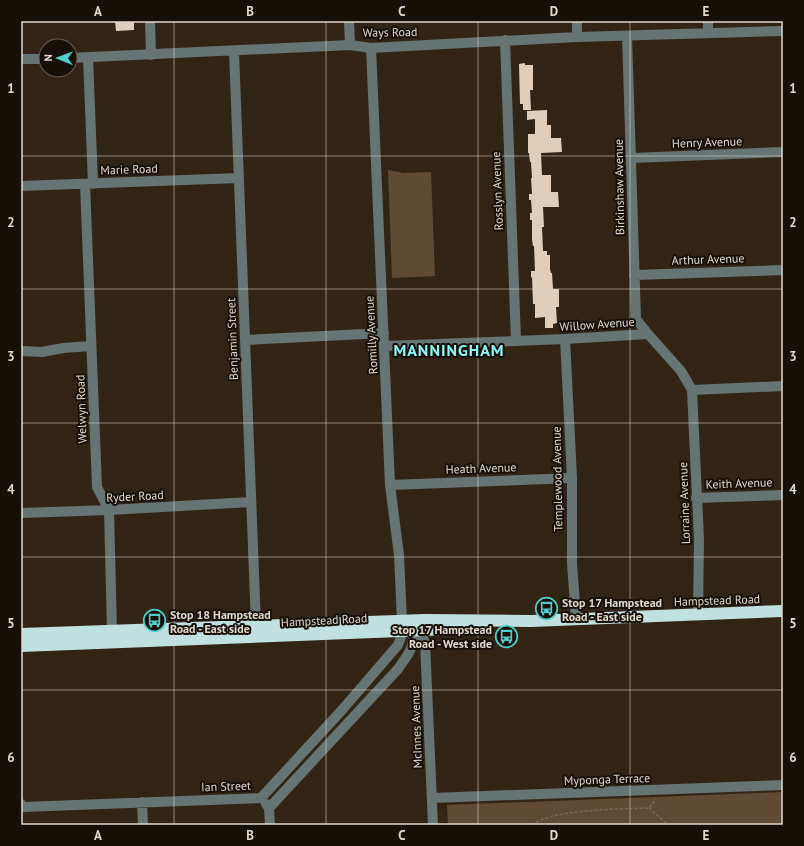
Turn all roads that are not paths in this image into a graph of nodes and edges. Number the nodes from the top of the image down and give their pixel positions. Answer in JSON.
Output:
{"nodes":[{"id":1,"x":150,"y":21,"type":"edge"},
{"id":2,"x":349,"y":21,"type":"edge"},
{"id":3,"x":577,"y":21,"type":"edge"},
{"id":4,"x":708,"y":21,"type":"edge"},
{"id":5,"x":783,"y":31,"type":"edge"},
{"id":6,"x":708,"y":32,"type":"junction"},
{"id":7,"x":627,"y":36,"type":"junction"},
{"id":8,"x":577,"y":37,"type":"junction"},
{"id":9,"x":504,"y":40,"type":"junction"},
{"id":10,"x":350,"y":45,"type":"junction"},
{"id":11,"x":371,"y":48,"type":"junction"},
{"id":12,"x":234,"y":51,"type":"junction"},
{"id":13,"x":151,"y":55,"type":"junction"},
{"id":14,"x":88,"y":57,"type":"junction"},
{"id":15,"x":78,"y":58,"type":"edge"},
{"id":16,"x":21,"y":59,"type":"edge"},
{"id":17,"x":38,"y":59,"type":"edge"},
{"id":18,"x":783,"y":152,"type":"edge"},
{"id":19,"x":632,"y":158,"type":"junction"},
{"id":20,"x":239,"y":178,"type":"junction"},
{"id":21,"x":89,"y":184,"type":"junction"},
{"id":22,"x":21,"y":186,"type":"edge"},
{"id":23,"x":783,"y":270,"type":"edge"},
{"id":24,"x":634,"y":275,"type":"junction"},
{"id":25,"x":384,"y":333,"type":"junction"},
{"id":26,"x":648,"y":334,"type":"junction"},
{"id":27,"x":565,"y":339,"type":"junction"},
{"id":28,"x":245,"y":340,"type":"junction"},
{"id":29,"x":516,"y":341,"type":"junction"},
{"id":30,"x":91,"y":346,"type":"junction"},
{"id":31,"x":385,"y":346,"type":"junction"},
{"id":32,"x":21,"y":351,"type":"edge"},
{"id":33,"x":783,"y":386,"type":"edge"},
{"id":34,"x":692,"y":390,"type":"junction"},
{"id":35,"x":572,"y":478,"type":"junction"},
{"id":36,"x":390,"y":484,"type":"junction"},
{"id":37,"x":783,"y":495,"type":"edge"},
{"id":38,"x":696,"y":498,"type":"junction"},
{"id":39,"x":251,"y":502,"type":"junction"},
{"id":40,"x":109,"y":510,"type":"junction"},
{"id":41,"x":21,"y":513,"type":"edge"},
{"id":42,"x":783,"y":611,"type":"edge"},
{"id":43,"x":698,"y":614,"type":"junction"},
{"id":44,"x":576,"y":618,"type":"junction"},
{"id":45,"x":412,"y":627,"type":"junction"},
{"id":46,"x":256,"y":632,"type":"junction"},
{"id":47,"x":21,"y":634,"type":"edge"},
{"id":48,"x":112,"y":637,"type":"junction"},
{"id":49,"x":21,"y":646,"type":"edge"},
{"id":50,"x":411,"y":650,"type":"junction"},
{"id":51,"x":426,"y":652,"type":"junction"},
{"id":52,"x":342,"y":710,"type":"junction"},
{"id":53,"x":350,"y":719,"type":"junction"},
{"id":54,"x":783,"y":785,"type":"edge"},
{"id":55,"x":261,"y":798,"type":"junction"},
{"id":56,"x":432,"y":798,"type":"junction"},
{"id":57,"x":142,"y":802,"type":"junction"},
{"id":58,"x":22,"y":807,"type":"edge"},
{"id":59,"x":269,"y":808,"type":"junction"},
{"id":60,"x":143,"y":825,"type":"edge"},
{"id":61,"x":270,"y":825,"type":"edge"},
{"id":62,"x":433,"y":825,"type":"edge"}],
"edges":[{"from":1,"to":13,"type":"street"},
{"from":2,"to":10,"type":"street"},
{"from":3,"to":8,"type":"street"},
{"from":4,"to":6,"type":"street"},
{"from":5,"to":6,"type":"street","name":"Ways Road"},
{"from":6,"to":7,"type":"street","name":"Ways Road"},
{"from":7,"to":8,"type":"street","name":"Ways Road"},
{"from":7,"to":19,"type":"street","name":"Birkinshaw Avenue"},
{"from":8,"to":9,"type":"street","name":"Ways Road"},
{"from":9,"to":11,"type":"street","name":"Ways Road"},
{"from":9,"to":29,"type":"street","name":"Rosslyn Avenue"},
{"from":10,"to":11,"type":"street","name":"Ways Road"},
{"from":10,"to":12,"type":"street","name":"Ways Road"},
{"from":11,"to":25,"type":"street","name":"Romilly Avenue"},
{"from":12,"to":13,"type":"street","name":"Ways Road"},
{"from":12,"to":20,"type":"street","name":"Benjamin Street"},
{"from":13,"to":14,"type":"street","name":"Ways Road"},
{"from":14,"to":15,"type":"street","name":"Ways Road"},
{"from":14,"to":21,"type":"street","name":"Welwyn Road"},
{"from":16,"to":17,"type":"street"},
{"from":18,"to":19,"type":"street","name":"Henry Avenue"},
{"from":19,"to":24,"type":"street","name":"Birkinshaw Avenue"},
{"from":20,"to":21,"type":"street","name":"Marie Road"},
{"from":20,"to":28,"type":"street","name":"Benjamin Street"},
{"from":21,"to":22,"type":"street","name":"Marie Road"},
{"from":21,"to":30,"type":"street","name":"Welwyn Road"},
{"from":23,"to":24,"type":"street","name":"Arthur Avenue"},
{"from":24,"to":26,"type":"street","name":"Birkinshaw Avenue"},
{"from":25,"to":28,"type":"street"},
{"from":25,"to":31,"type":"street","name":"Romilly Avenue"},
{"from":26,"to":27,"type":"street","name":"Willow Avenue"},
{"from":26,"to":34,"type":"street","name":"Willow Avenue"},
{"from":27,"to":29,"type":"street","name":"Willow Avenue"},
{"from":27,"to":35,"type":"street","name":"Templewood Avenue"},
{"from":28,"to":39,"type":"street","name":"Benjamin Street"},
{"from":29,"to":31,"type":"street","name":"Willow Avenue"},
{"from":30,"to":32,"type":"street"},
{"from":30,"to":40,"type":"street","name":"Welwyn Road"},
{"from":31,"to":36,"type":"street","name":"Romilly Avenue"},
{"from":33,"to":34,"type":"street"},
{"from":34,"to":38,"type":"street","name":"Lorraine Avenue"},
{"from":35,"to":36,"type":"street","name":"Heath Avenue"},
{"from":35,"to":44,"type":"street","name":"Templewood Avenue"},
{"from":36,"to":45,"type":"street","name":"Romilly Avenue"},
{"from":37,"to":38,"type":"street","name":"Keith Avenue"},
{"from":38,"to":43,"type":"street","name":"Lorraine Avenue"},
{"from":39,"to":40,"type":"street","name":"Ryder Road"},
{"from":39,"to":46,"type":"street","name":"Benjamin Street"},
{"from":40,"to":41,"type":"street","name":"Ryder Road"},
{"from":40,"to":48,"type":"street","name":"Welwyn Road"},
{"from":42,"to":43,"type":"highway","name":"Hampstead Road"},
{"from":43,"to":44,"type":"highway","name":"Hampstead Road"},
{"from":44,"to":45,"type":"highway","name":"Hampstead Road"},
{"from":45,"to":46,"type":"highway","name":"Hampstead Road"},
{"from":45,"to":50,"type":"street"},
{"from":45,"to":51,"type":"street","name":"McInnes Avenue"},
{"from":45,"to":52,"type":"street","name":"Ian Street"},
{"from":46,"to":48,"type":"highway","name":"Hampstead Road"},
{"from":47,"to":48,"type":"highway","name":"Hampstead Road"},
{"from":48,"to":49,"type":"highway","name":"Hampstead Road"},
{"from":50,"to":51,"type":"street"},
{"from":50,"to":53,"type":"street"},
{"from":51,"to":56,"type":"street","name":"McInnes Avenue"},
{"from":52,"to":53,"type":"street"},
{"from":52,"to":55,"type":"street","name":"Ian Street"},
{"from":53,"to":59,"type":"street"},
{"from":54,"to":56,"type":"street","name":"Myponga Terrace"},
{"from":55,"to":57,"type":"street","name":"Ian Street"},
{"from":55,"to":59,"type":"street"},
{"from":56,"to":62,"type":"street","name":"McInnes Avenue"},
{"from":57,"to":58,"type":"street","name":"Ian Street"},
{"from":57,"to":60,"type":"street"},
{"from":59,"to":61,"type":"street"}]}
